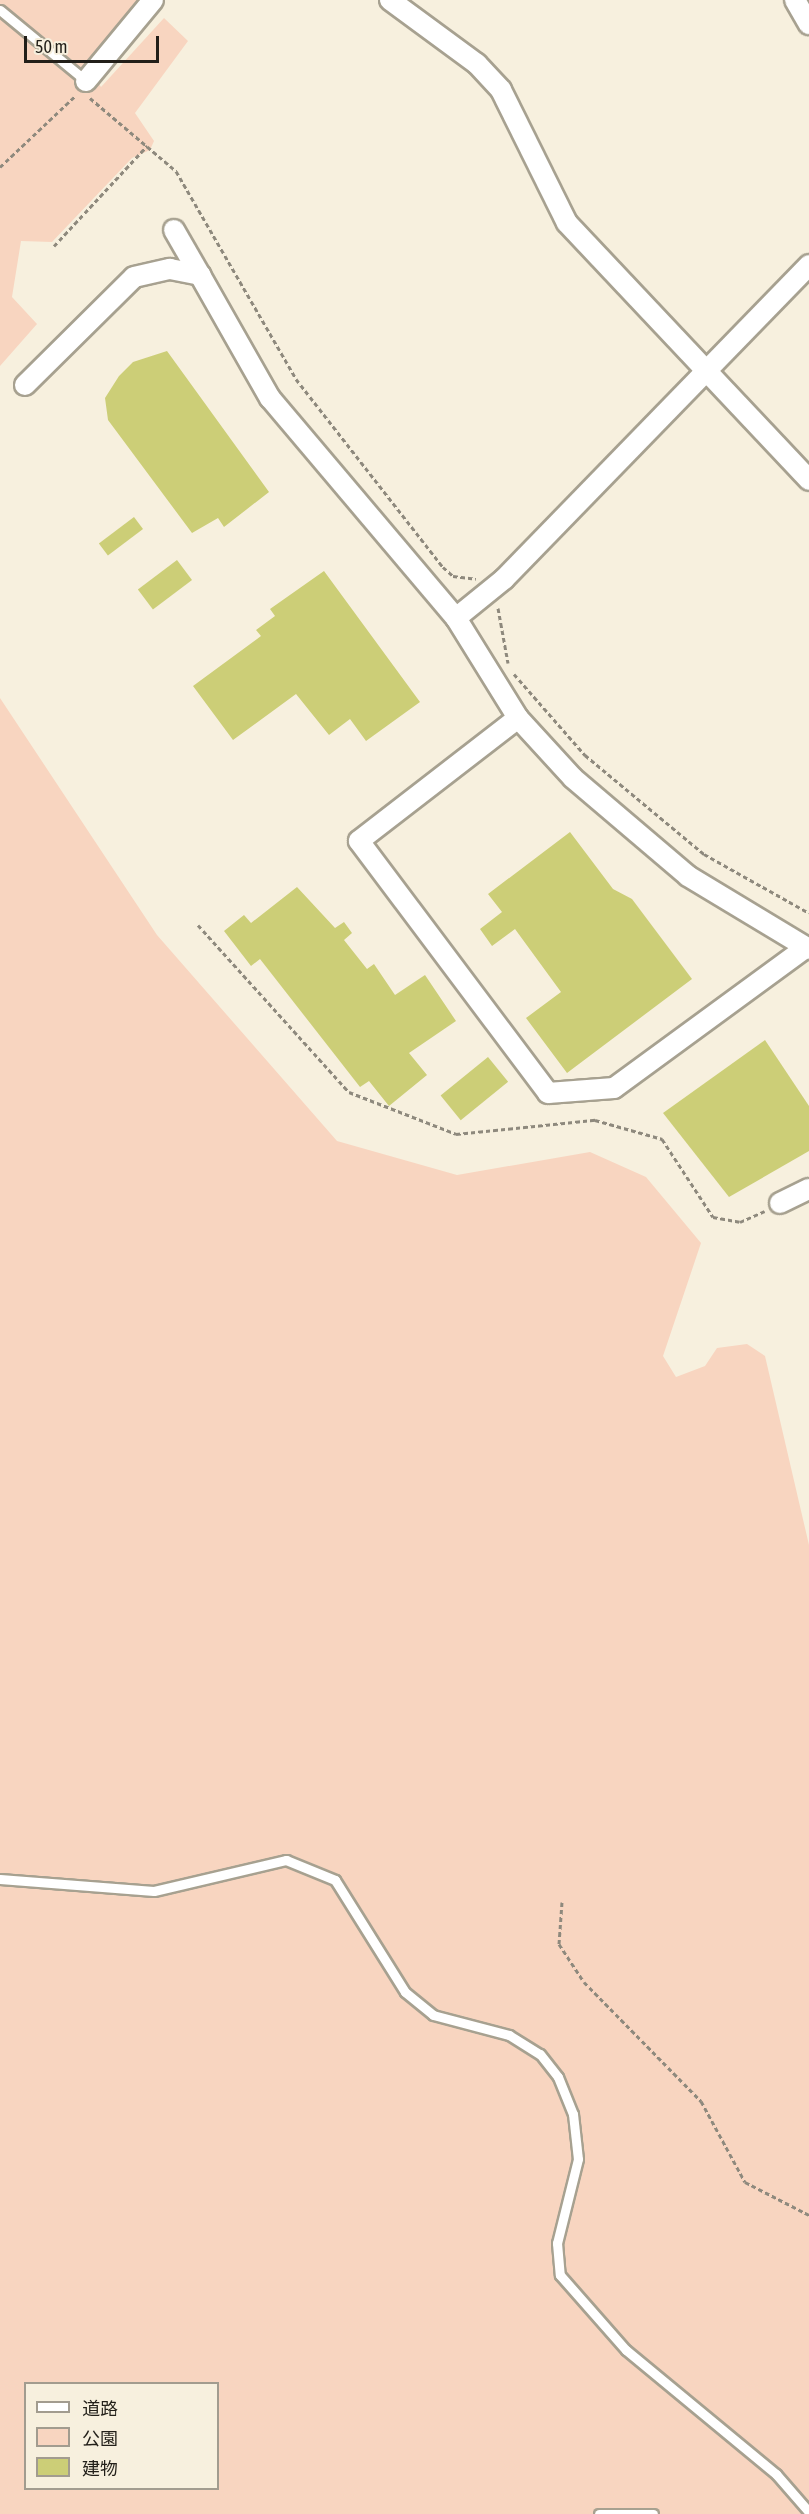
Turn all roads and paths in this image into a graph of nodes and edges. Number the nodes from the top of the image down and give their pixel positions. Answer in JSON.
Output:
{"nodes":[{"id":1,"x":153,"y":0,"type":"edge"},
{"id":2,"x":390,"y":0,"type":"edge"},
{"id":3,"x":795,"y":0,"type":"edge"},
{"id":4,"x":0,"y":10,"type":"edge"},
{"id":5,"x":809,"y":24,"type":"edge"},
{"id":6,"x":85,"y":84,"type":"junction"},
{"id":7,"x":147,"y":146,"type":"junction"},
{"id":8,"x":0,"y":167,"type":"edge"},
{"id":9,"x":174,"y":230,"type":"dead end"},
{"id":10,"x":54,"y":246,"type":"dead end"},
{"id":11,"x":809,"y":265,"type":"edge"},
{"id":12,"x":200,"y":275,"type":"junction"},
{"id":13,"x":707,"y":372,"type":"junction"},
{"id":14,"x":25,"y":385,"type":"dead end"},
{"id":15,"x":809,"y":480,"type":"edge"},
{"id":16,"x":504,"y":579,"type":"junction"},
{"id":17,"x":456,"y":618,"type":"junction"},
{"id":18,"x":518,"y":718,"type":"junction"},
{"id":19,"x":809,"y":913,"type":"edge"},
{"id":20,"x":198,"y":925,"type":"dead end"},
{"id":21,"x":807,"y":948,"type":"edge"},
{"id":22,"x":809,"y":1189,"type":"edge"},
{"id":23,"x":780,"y":1203,"type":"joint"},
{"id":24,"x":0,"y":1879,"type":"edge"},
{"id":25,"x":562,"y":1902,"type":"dead end"},
{"id":26,"x":809,"y":2214,"type":"edge"},
{"id":27,"x":809,"y":2512,"type":"edge"},
{"id":28,"x":599,"y":2514,"type":"edge"},
{"id":29,"x":653,"y":2514,"type":"edge"}],
"edges":[{"from":1,"to":6,"type":"street"},
{"from":2,"to":13,"type":"street"},
{"from":3,"to":5,"type":"street"},
{"from":4,"to":6,"type":"lane"},
{"from":6,"to":7,"type":"path"},
{"from":6,"to":8,"type":"path"},
{"from":7,"to":10,"type":"path"},
{"from":7,"to":16,"type":"path"},
{"from":9,"to":12,"type":"street"},
{"from":11,"to":13,"type":"street"},
{"from":12,"to":14,"type":"street"},
{"from":12,"to":17,"type":"street"},
{"from":13,"to":15,"type":"street"},
{"from":13,"to":16,"type":"street"},
{"from":16,"to":17,"type":"street"},
{"from":16,"to":19,"type":"path"},
{"from":17,"to":18,"type":"street"},
{"from":18,"to":21,"type":"street"},
{"from":18,"to":21,"type":"street"},
{"from":20,"to":23,"type":"path"},
{"from":22,"to":23,"type":"street"},
{"from":24,"to":27,"type":"lane"},
{"from":25,"to":26,"type":"path"},
{"from":28,"to":29,"type":"lane"}]}
